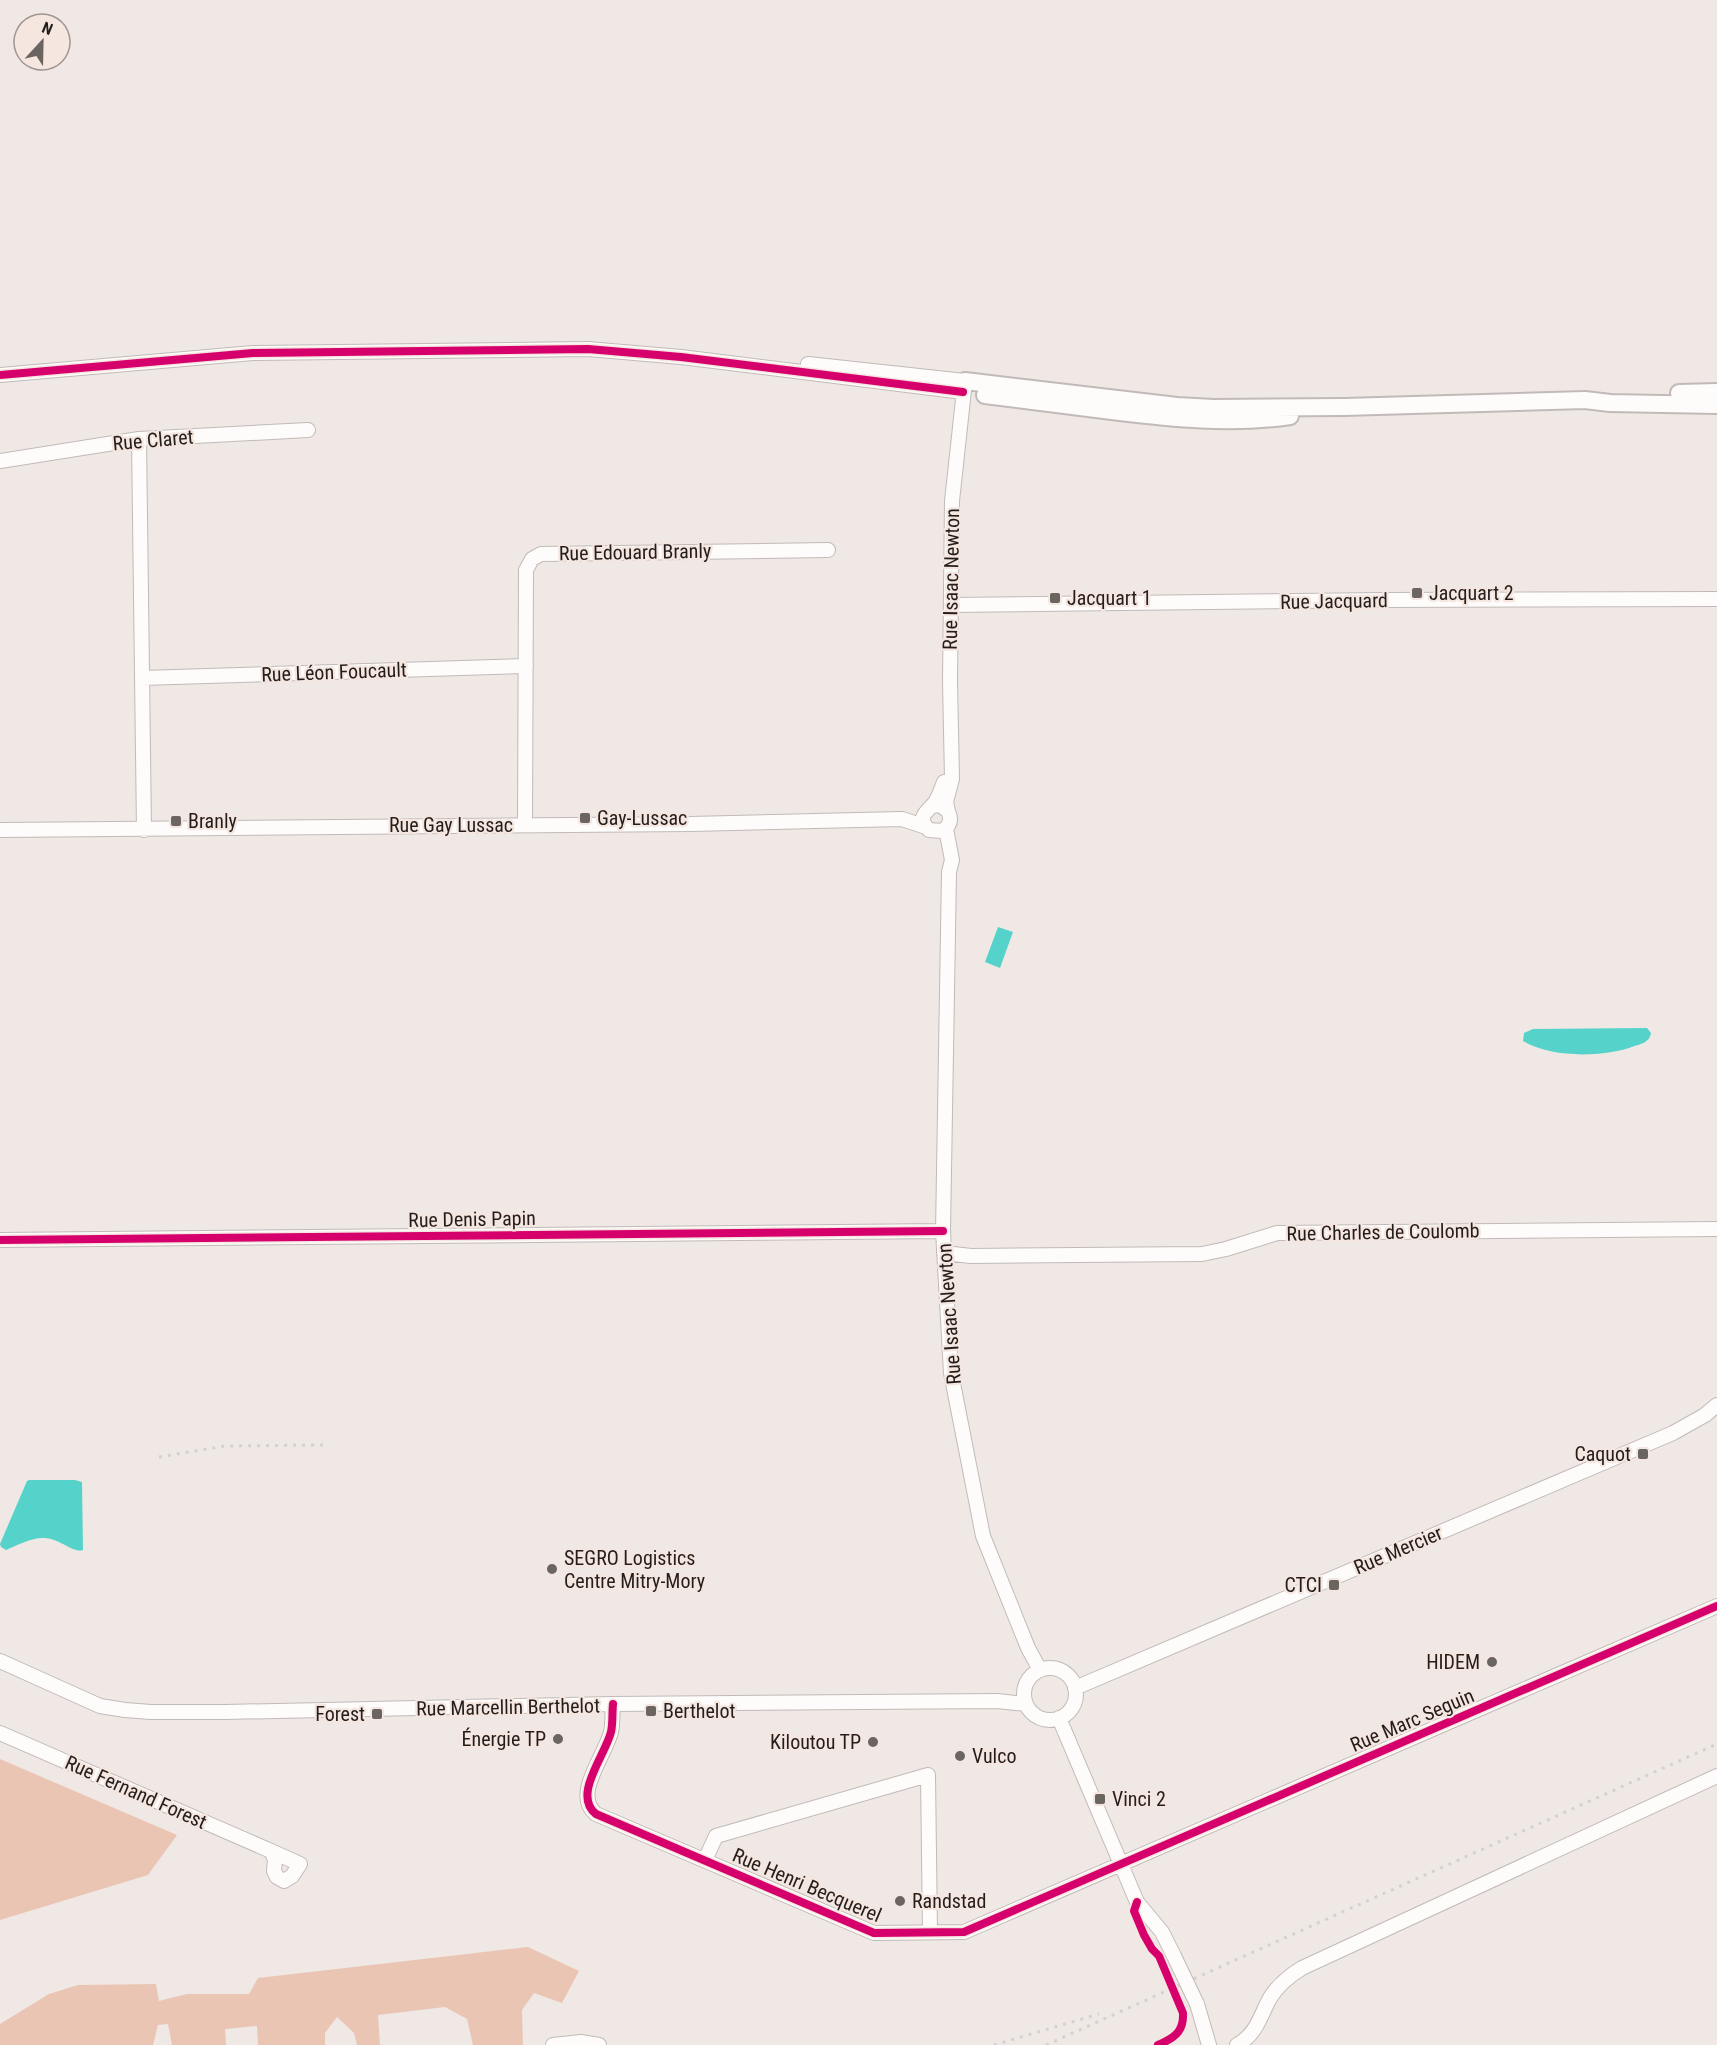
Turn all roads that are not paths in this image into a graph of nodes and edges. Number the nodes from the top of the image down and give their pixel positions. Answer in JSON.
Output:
{"nodes":[{"id":1,"x":0,"y":375,"type":"edge"},
{"id":2,"x":964,"y":387,"type":"junction"},
{"id":3,"x":1717,"y":393,"type":"edge"},
{"id":4,"x":1585,"y":400,"type":"junction"},
{"id":5,"x":1717,"y":405,"type":"edge"},
{"id":6,"x":308,"y":430,"type":"dead end"},
{"id":7,"x":139,"y":439,"type":"junction"},
{"id":8,"x":0,"y":461,"type":"edge"},
{"id":9,"x":828,"y":550,"type":"dead end"},
{"id":10,"x":1717,"y":599,"type":"edge"},
{"id":11,"x":952,"y":605,"type":"junction"},
{"id":12,"x":526,"y":666,"type":"junction"},
{"id":13,"x":142,"y":678,"type":"junction"},
{"id":14,"x":950,"y":766,"type":"junction"},
{"id":15,"x":928,"y":809,"type":"junction"},
{"id":16,"x":948,"y":811,"type":"junction"},
{"id":17,"x":902,"y":819,"type":"junction"},
{"id":18,"x":525,"y":825,"type":"junction"},
{"id":19,"x":928,"y":828,"type":"junction"},
{"id":20,"x":946,"y":829,"type":"junction"},
{"id":21,"x":0,"y":830,"type":"edge"},
{"id":22,"x":144,"y":830,"type":"junction"},
{"id":23,"x":949,"y":872,"type":"junction"},
{"id":24,"x":1717,"y":1229,"type":"edge"},
{"id":25,"x":943,"y":1231,"type":"junction"},
{"id":26,"x":0,"y":1240,"type":"edge"},
{"id":27,"x":944,"y":1254,"type":"junction"},
{"id":28,"x":1717,"y":1405,"type":"edge"},
{"id":29,"x":1717,"y":1606,"type":"edge"},
{"id":30,"x":0,"y":1660,"type":"edge"},
{"id":31,"x":1040,"y":1670,"type":"junction"},
{"id":32,"x":1076,"y":1688,"type":"junction"},
{"id":33,"x":614,"y":1704,"type":"junction"},
{"id":34,"x":1026,"y":1704,"type":"junction"},
{"id":35,"x":1059,"y":1718,"type":"junction"},
{"id":36,"x":0,"y":1733,"type":"edge"},
{"id":37,"x":1717,"y":1776,"type":"edge"},
{"id":38,"x":271,"y":1851,"type":"dead end"},
{"id":39,"x":705,"y":1860,"type":"junction"},
{"id":40,"x":1120,"y":1863,"type":"junction"},
{"id":41,"x":930,"y":1932,"type":"junction"},
{"id":42,"x":553,"y":2045,"type":"edge"},
{"id":43,"x":599,"y":2045,"type":"edge"},
{"id":44,"x":1209,"y":2045,"type":"edge"},
{"id":45,"x":1237,"y":2045,"type":"edge"}],
"edges":[{"from":1,"to":2,"type":"street"},
{"from":2,"to":4,"type":"main road"},
{"from":2,"to":11,"type":"street","name":"Rue Isaac Newton"},
{"from":3,"to":4,"type":"main road"},
{"from":4,"to":5,"type":"main road"},
{"from":6,"to":7,"type":"street","name":"Rue Claret"},
{"from":7,"to":8,"type":"street","name":"Rue Claret"},
{"from":7,"to":13,"type":"street"},
{"from":9,"to":12,"type":"street","name":"Rue Edouard Branly"},
{"from":10,"to":11,"type":"street","name":"Rue Jacquard"},
{"from":11,"to":14,"type":"street","name":"Rue Isaac Newton"},
{"from":12,"to":13,"type":"street","name":"Rue Léon Foucault"},
{"from":12,"to":18,"type":"street","name":"Rue Edouard Branly"},
{"from":13,"to":22,"type":"street"},
{"from":14,"to":15,"type":"street","name":"Rue Isaac Newton"},
{"from":14,"to":16,"type":"street","name":"Rue Isaac Newton"},
{"from":15,"to":16,"type":"street"},
{"from":15,"to":17,"type":"street","name":"Rue Gay Lussac"},
{"from":15,"to":19,"type":"street"},
{"from":16,"to":20,"type":"street"},
{"from":17,"to":18,"type":"street","name":"Rue Gay Lussac"},
{"from":17,"to":19,"type":"street","name":"Rue Gay Lussac"},
{"from":18,"to":22,"type":"street","name":"Rue Gay Lussac"},
{"from":19,"to":20,"type":"street"},
{"from":19,"to":23,"type":"street","name":"Rue Isaac Newton"},
{"from":20,"to":23,"type":"street","name":"Rue Isaac Newton"},
{"from":21,"to":22,"type":"street","name":"Rue Gay Lussac"},
{"from":23,"to":25,"type":"street","name":"Rue Isaac Newton"},
{"from":24,"to":27,"type":"street","name":"Rue Charles de Coulomb"},
{"from":25,"to":26,"type":"street","name":"Rue Denis Papin"},
{"from":25,"to":27,"type":"street","name":"Rue Isaac Newton"},
{"from":27,"to":31,"type":"street","name":"Rue Isaac Newton"},
{"from":28,"to":32,"type":"street","name":"Rue Mercier"},
{"from":29,"to":40,"type":"street","name":"Rue Marc Seguin"},
{"from":30,"to":33,"type":"street","name":"Rue Marcellin Berthelot"},
{"from":31,"to":32,"type":"street"},
{"from":31,"to":34,"type":"street"},
{"from":32,"to":35,"type":"street"},
{"from":33,"to":34,"type":"street","name":"Rue Marcellin Berthelot"},
{"from":33,"to":39,"type":"street","name":"Rue Henri Becquerel"},
{"from":34,"to":35,"type":"street"},
{"from":35,"to":40,"type":"street"},
{"from":36,"to":38,"type":"street","name":"Rue Fernand Forest"},
{"from":37,"to":45,"type":"street"},
{"from":39,"to":41,"type":"street","name":"Rue Henri Becquerel"},
{"from":39,"to":41,"type":"street"},
{"from":40,"to":41,"type":"street","name":"Rue Henri Becquerel"},
{"from":40,"to":44,"type":"street","bridge":true},
{"from":42,"to":43,"type":"street"}]}
